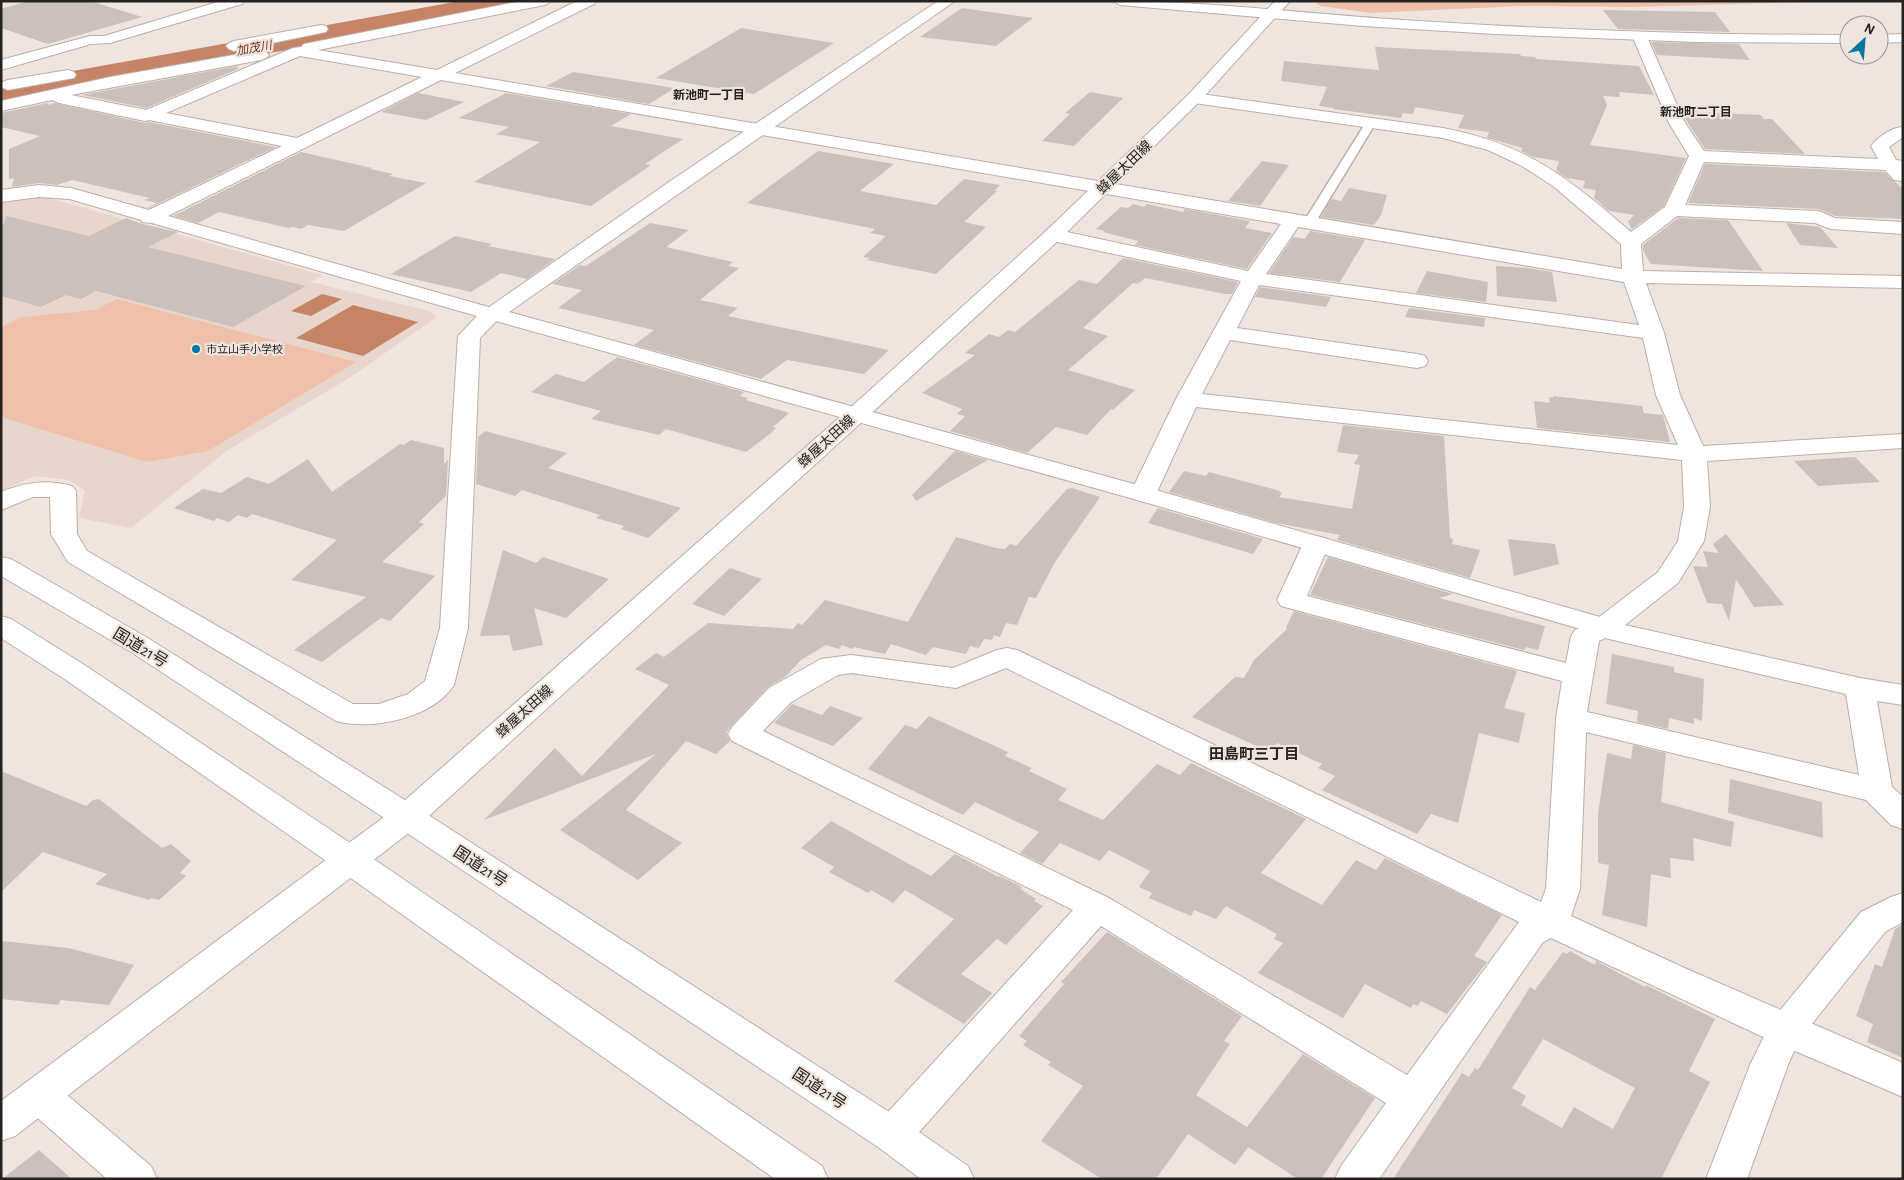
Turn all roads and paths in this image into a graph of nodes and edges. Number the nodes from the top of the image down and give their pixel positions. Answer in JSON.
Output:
{"nodes":[{"id":1,"x":237,"y":1,"type":"edge"},
{"id":2,"x":467,"y":1,"type":"edge"},
{"id":3,"x":545,"y":1,"type":"edge"},
{"id":4,"x":589,"y":1,"type":"edge"},
{"id":5,"x":948,"y":1,"type":"edge"},
{"id":6,"x":1120,"y":1,"type":"edge"},
{"id":7,"x":183,"y":4,"type":"dead end"},
{"id":8,"x":448,"y":5,"type":"dead end"},
{"id":9,"x":1278,"y":7,"type":"edge"},
{"id":10,"x":206,"y":10,"type":"junction"},
{"id":11,"x":332,"y":27,"type":"dead end"},
{"id":12,"x":1639,"y":35,"type":"junction"},
{"id":13,"x":1903,"y":38,"type":"edge"},
{"id":14,"x":1839,"y":39,"type":"edge"},
{"id":15,"x":1889,"y":39,"type":"edge"},
{"id":16,"x":297,"y":50,"type":"junction"},
{"id":17,"x":1,"y":65,"type":"edge"},
{"id":18,"x":440,"y":74,"type":"junction"},
{"id":19,"x":5,"y":84,"type":"edge"},
{"id":20,"x":49,"y":96,"type":"junction"},
{"id":21,"x":1194,"y":98,"type":"junction"},
{"id":22,"x":1,"y":106,"type":"edge"},
{"id":23,"x":145,"y":116,"type":"junction"},
{"id":24,"x":1370,"y":124,"type":"junction"},
{"id":25,"x":757,"y":130,"type":"junction"},
{"id":26,"x":1903,"y":132,"type":"edge"},
{"id":27,"x":301,"y":144,"type":"junction"},
{"id":28,"x":1698,"y":156,"type":"junction"},
{"id":29,"x":1896,"y":165,"type":"edge"},
{"id":30,"x":1903,"y":179,"type":"edge"},
{"id":31,"x":1103,"y":188,"type":"junction"},
{"id":32,"x":1,"y":196,"type":"edge"},
{"id":33,"x":1673,"y":210,"type":"junction"},
{"id":34,"x":149,"y":218,"type":"junction"},
{"id":35,"x":1301,"y":221,"type":"junction"},
{"id":36,"x":1903,"y":228,"type":"edge"},
{"id":37,"x":1053,"y":235,"type":"junction"},
{"id":38,"x":1631,"y":242,"type":"junction"},
{"id":39,"x":1633,"y":277,"type":"junction"},
{"id":40,"x":1253,"y":278,"type":"junction"},
{"id":41,"x":1903,"y":282,"type":"edge"},
{"id":42,"x":492,"y":314,"type":"junction"},
{"id":43,"x":1224,"y":333,"type":"junction"},
{"id":44,"x":1653,"y":333,"type":"junction"},
{"id":45,"x":1417,"y":361,"type":"dead end"},
{"id":46,"x":1188,"y":399,"type":"junction"},
{"id":47,"x":857,"y":414,"type":"junction"},
{"id":48,"x":1903,"y":441,"type":"edge"},
{"id":49,"x":1694,"y":454,"type":"junction"},
{"id":50,"x":1143,"y":494,"type":"junction"},
{"id":51,"x":1,"y":502,"type":"edge"},
{"id":52,"x":1316,"y":544,"type":"junction"},
{"id":53,"x":1,"y":565,"type":"edge"},
{"id":54,"x":1,"y":625,"type":"edge"},
{"id":55,"x":1604,"y":627,"type":"junction"},
{"id":56,"x":1578,"y":676,"type":"junction"},
{"id":57,"x":1860,"y":688,"type":"junction"},
{"id":58,"x":1903,"y":695,"type":"edge"},
{"id":59,"x":1571,"y":718,"type":"junction"},
{"id":60,"x":1877,"y":791,"type":"junction"},
{"id":61,"x":407,"y":817,"type":"junction"},
{"id":62,"x":1903,"y":817,"type":"edge"},
{"id":63,"x":350,"y":860,"type":"junction"},
{"id":64,"x":1903,"y":906,"type":"edge"},
{"id":65,"x":1097,"y":908,"type":"junction"},
{"id":66,"x":1552,"y":922,"type":"junction"},
{"id":67,"x":1785,"y":1031,"type":"junction"},
{"id":68,"x":1903,"y":1081,"type":"edge"},
{"id":69,"x":39,"y":1095,"type":"junction"},
{"id":70,"x":1411,"y":1098,"type":"junction"},
{"id":71,"x":1,"y":1124,"type":"edge"},
{"id":72,"x":892,"y":1135,"type":"junction"},
{"id":73,"x":137,"y":1179,"type":"edge"},
{"id":74,"x":808,"y":1179,"type":"edge"},
{"id":75,"x":954,"y":1179,"type":"edge"},
{"id":76,"x":1355,"y":1179,"type":"edge"},
{"id":77,"x":1726,"y":1179,"type":"edge"}],
"edges":[{"from":1,"to":10,"type":"main road"},
{"from":2,"to":8,"type":"main road"},
{"from":3,"to":16,"type":"main road"},
{"from":4,"to":18,"type":"main road"},
{"from":5,"to":25,"type":"main road"},
{"from":6,"to":9,"type":"main road"},
{"from":7,"to":10,"type":"main road"},
{"from":9,"to":12,"type":"main road"},
{"from":9,"to":21,"type":"main road","name":"蜂屋太田線"},
{"from":10,"to":17,"type":"main road"},
{"from":11,"to":19,"type":"main road"},
{"from":12,"to":14,"type":"main road"},
{"from":12,"to":28,"type":"main road"},
{"from":13,"to":15,"type":"main road"},
{"from":16,"to":18,"type":"main road"},
{"from":16,"to":20,"type":"main road"},
{"from":16,"to":23,"type":"main road"},
{"from":18,"to":25,"type":"main road"},
{"from":18,"to":27,"type":"main road"},
{"from":19,"to":20,"type":"main road"},
{"from":20,"to":22,"type":"main road"},
{"from":20,"to":23,"type":"main road"},
{"from":21,"to":24,"type":"main road"},
{"from":21,"to":31,"type":"main road","name":"蜂屋太田線"},
{"from":23,"to":27,"type":"main road"},
{"from":24,"to":35,"type":"lane"},
{"from":24,"to":38,"type":"main road"},
{"from":25,"to":31,"type":"main road"},
{"from":25,"to":42,"type":"main road"},
{"from":26,"to":29,"type":"main road"},
{"from":27,"to":34,"type":"main road"},
{"from":28,"to":29,"type":"main road"},
{"from":28,"to":33,"type":"main road"},
{"from":29,"to":30,"type":"main road"},
{"from":31,"to":35,"type":"main road"},
{"from":31,"to":37,"type":"main road","name":"蜂屋太田線"},
{"from":32,"to":34,"type":"main road"},
{"from":33,"to":36,"type":"main road"},
{"from":33,"to":38,"type":"main road"},
{"from":34,"to":42,"type":"main road"},
{"from":35,"to":39,"type":"main road"},
{"from":35,"to":40,"type":"main road"},
{"from":37,"to":40,"type":"main road"},
{"from":37,"to":47,"type":"main road","name":"蜂屋太田線"},
{"from":38,"to":39,"type":"main road"},
{"from":39,"to":41,"type":"main road"},
{"from":39,"to":44,"type":"main road"},
{"from":40,"to":43,"type":"main road"},
{"from":40,"to":44,"type":"main road"},
{"from":42,"to":47,"type":"main road"},
{"from":42,"to":51,"type":"main road"},
{"from":43,"to":45,"type":"main road"},
{"from":43,"to":46,"type":"main road"},
{"from":44,"to":49,"type":"main road"},
{"from":46,"to":49,"type":"main road"},
{"from":46,"to":50,"type":"main road"},
{"from":47,"to":50,"type":"main road"},
{"from":47,"to":61,"type":"main road","name":"蜂屋太田線"},
{"from":48,"to":49,"type":"main road"},
{"from":49,"to":55,"type":"main road"},
{"from":50,"to":52,"type":"main road"},
{"from":52,"to":55,"type":"main road"},
{"from":52,"to":56,"type":"main road"},
{"from":53,"to":61,"type":"main road","name":"国道21号"},
{"from":54,"to":63,"type":"main road"},
{"from":55,"to":56,"type":"main road"},
{"from":55,"to":57,"type":"main road"},
{"from":56,"to":59,"type":"main road"},
{"from":57,"to":58,"type":"main road"},
{"from":57,"to":60,"type":"main road"},
{"from":59,"to":60,"type":"main road"},
{"from":59,"to":66,"type":"main road"},
{"from":60,"to":62,"type":"main road"},
{"from":61,"to":63,"type":"main road","name":"蜂屋太田線"},
{"from":61,"to":72,"type":"main road","name":"国道21号"},
{"from":63,"to":69,"type":"main road","name":"蜂屋太田線"},
{"from":63,"to":74,"type":"main road"},
{"from":64,"to":67,"type":"main road"},
{"from":65,"to":66,"type":"main road"},
{"from":65,"to":70,"type":"main road"},
{"from":65,"to":72,"type":"main road"},
{"from":66,"to":67,"type":"main road"},
{"from":66,"to":70,"type":"main road"},
{"from":67,"to":68,"type":"main road"},
{"from":67,"to":77,"type":"main road"},
{"from":69,"to":71,"type":"main road","name":"蜂屋太田線"},
{"from":69,"to":73,"type":"main road"},
{"from":70,"to":76,"type":"main road"},
{"from":72,"to":75,"type":"main road","name":"国道21号"}]}
